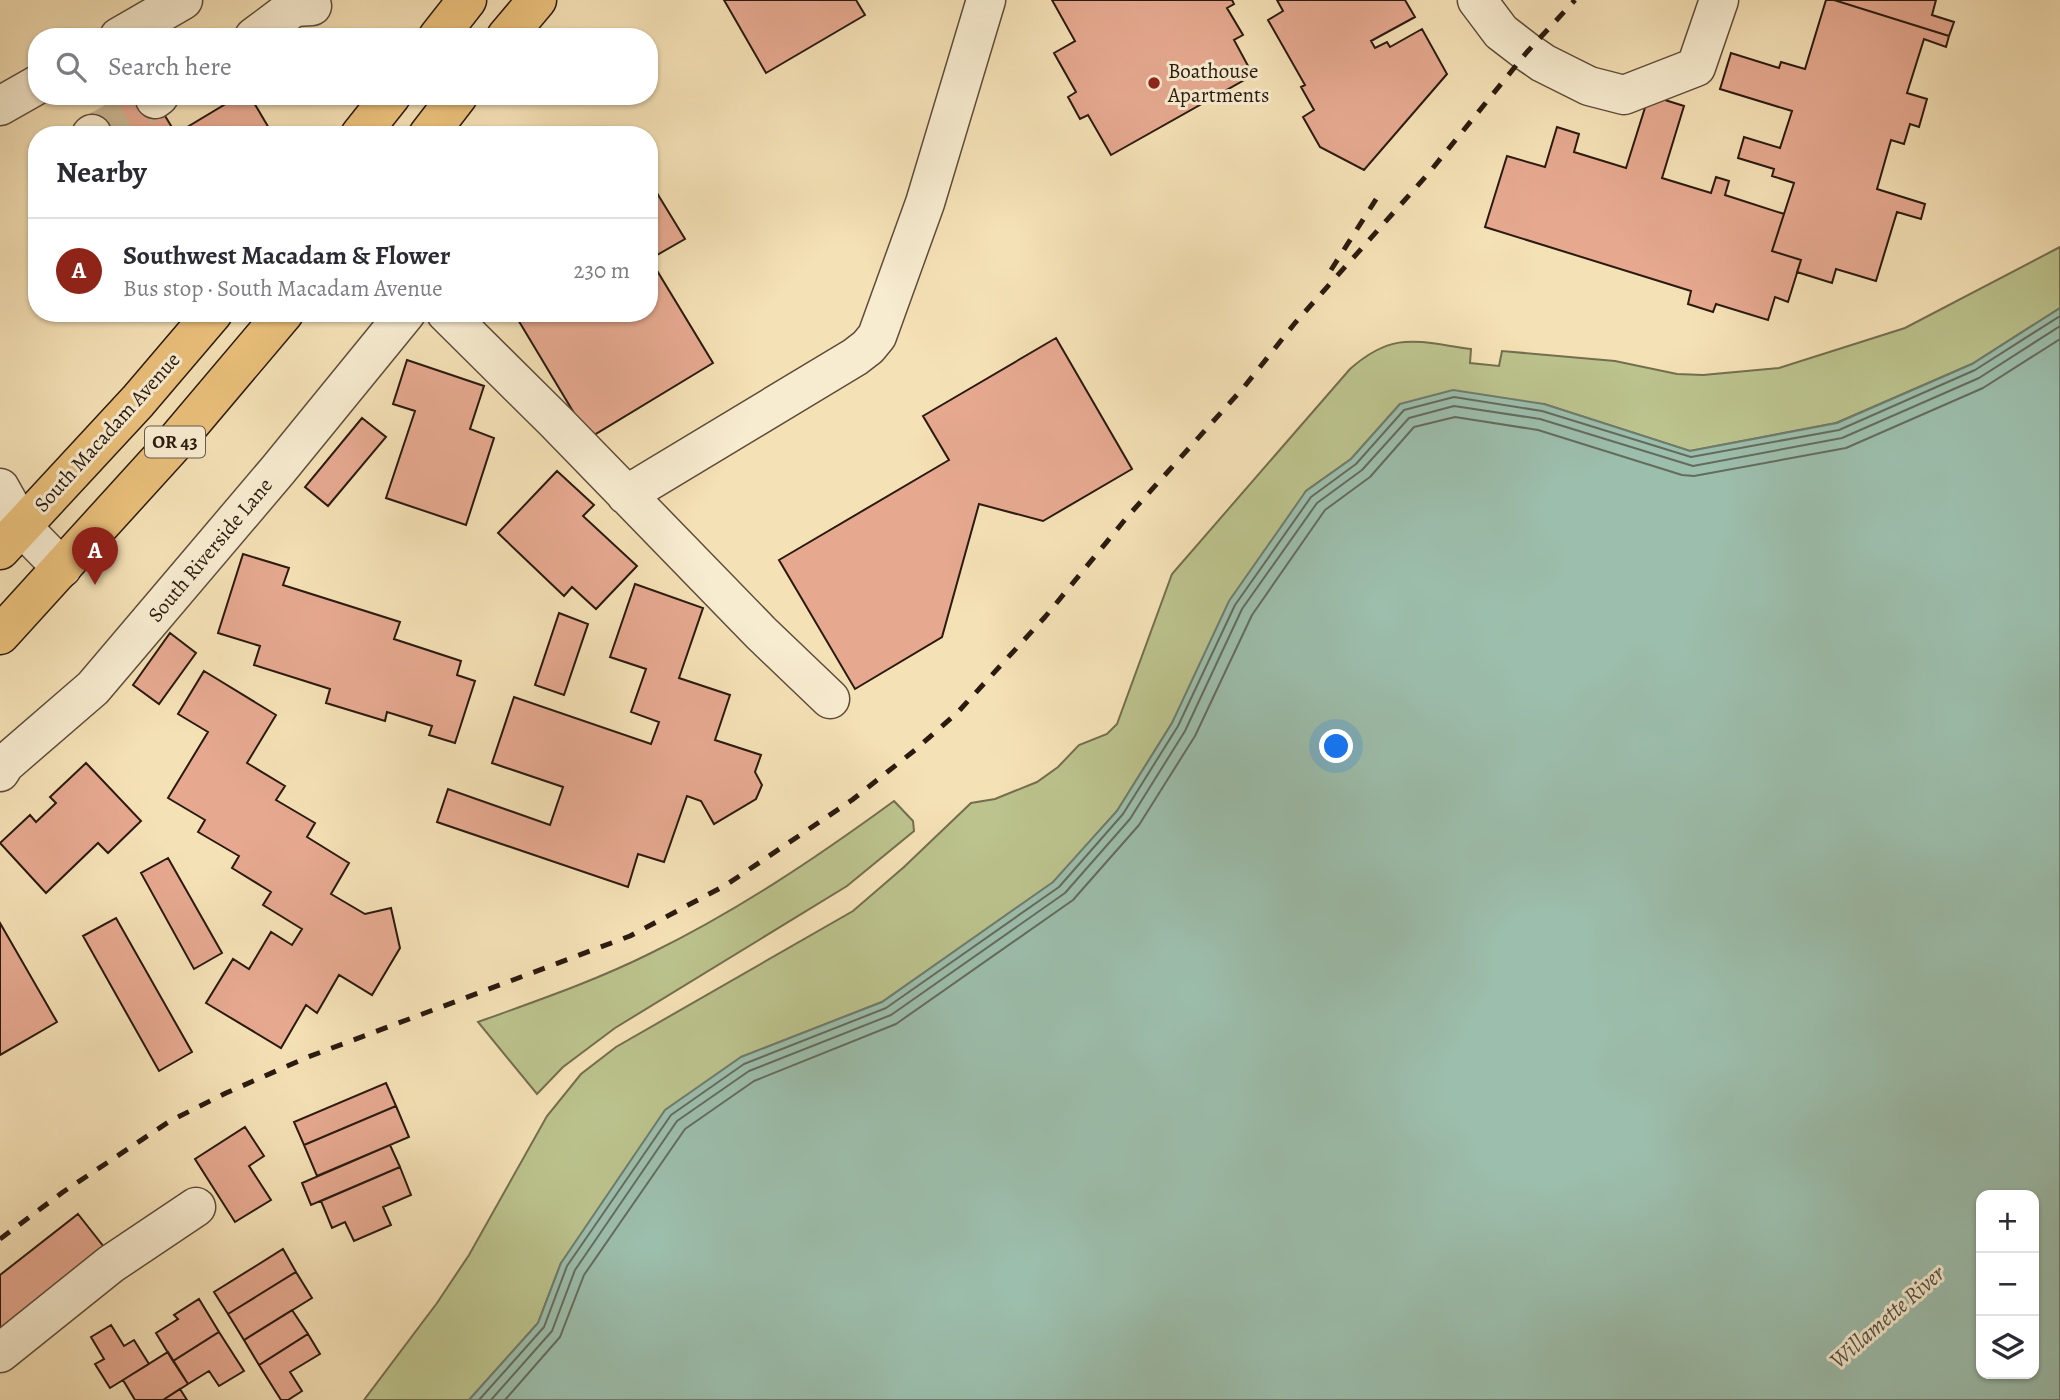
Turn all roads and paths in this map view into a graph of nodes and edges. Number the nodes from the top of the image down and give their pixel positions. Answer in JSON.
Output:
{"nodes":[{"id":1,"x":183,"y":0,"type":"edge"},
{"id":2,"x":467,"y":0,"type":"edge"},
{"id":3,"x":537,"y":0,"type":"edge"},
{"id":4,"x":986,"y":0,"type":"edge"},
{"id":5,"x":1477,"y":0,"type":"edge"},
{"id":6,"x":1719,"y":0,"type":"edge"},
{"id":7,"x":312,"y":6,"type":"dead end"},
{"id":8,"x":135,"y":28,"type":"edge"},
{"id":9,"x":266,"y":28,"type":"edge"},
{"id":10,"x":445,"y":28,"type":"edge"},
{"id":11,"x":514,"y":28,"type":"edge"},
{"id":12,"x":28,"y":90,"type":"edge"},
{"id":13,"x":384,"y":105,"type":"edge"},
{"id":14,"x":451,"y":105,"type":"edge"},
{"id":15,"x":0,"y":106,"type":"edge"},
{"id":16,"x":367,"y":126,"type":"edge"},
{"id":17,"x":435,"y":126,"type":"edge"},
{"id":18,"x":205,"y":322,"type":"edge"},
{"id":19,"x":276,"y":322,"type":"edge"},
{"id":20,"x":399,"y":322,"type":"edge"},
{"id":21,"x":455,"y":322,"type":"edge"},
{"id":22,"x":0,"y":488,"type":"edge"},
{"id":23,"x":626,"y":495,"type":"junction"},
{"id":24,"x":11,"y":539,"type":"edge"},
{"id":25,"x":62,"y":568,"type":"junction"},
{"id":26,"x":0,"y":635,"type":"edge"},
{"id":27,"x":830,"y":699,"type":"dead end"},
{"id":28,"x":0,"y":772,"type":"edge"},
{"id":29,"x":197,"y":1207,"type":"dead end"},
{"id":30,"x":0,"y":1353,"type":"edge"}],
"edges":[{"from":1,"to":8,"type":"street"},
{"from":2,"to":10,"type":"main road"},
{"from":3,"to":11,"type":"main road"},
{"from":4,"to":23,"type":"street"},
{"from":5,"to":6,"type":"street"},
{"from":7,"to":9,"type":"street"},
{"from":12,"to":15,"type":"street"},
{"from":13,"to":16,"type":"main road"},
{"from":14,"to":17,"type":"main road"},
{"from":18,"to":24,"type":"main road","name":"South Macadam Avenue","number":"OR 43"},
{"from":19,"to":25,"type":"main road","number":"OR 43"},
{"from":20,"to":28,"type":"street","name":"South Riverside Lane"},
{"from":21,"to":23,"type":"street"},
{"from":22,"to":24,"type":"street"},
{"from":23,"to":27,"type":"street"},
{"from":24,"to":25,"type":"street"},
{"from":25,"to":26,"type":"main road","number":"OR 43"},
{"from":29,"to":30,"type":"street"}]}
